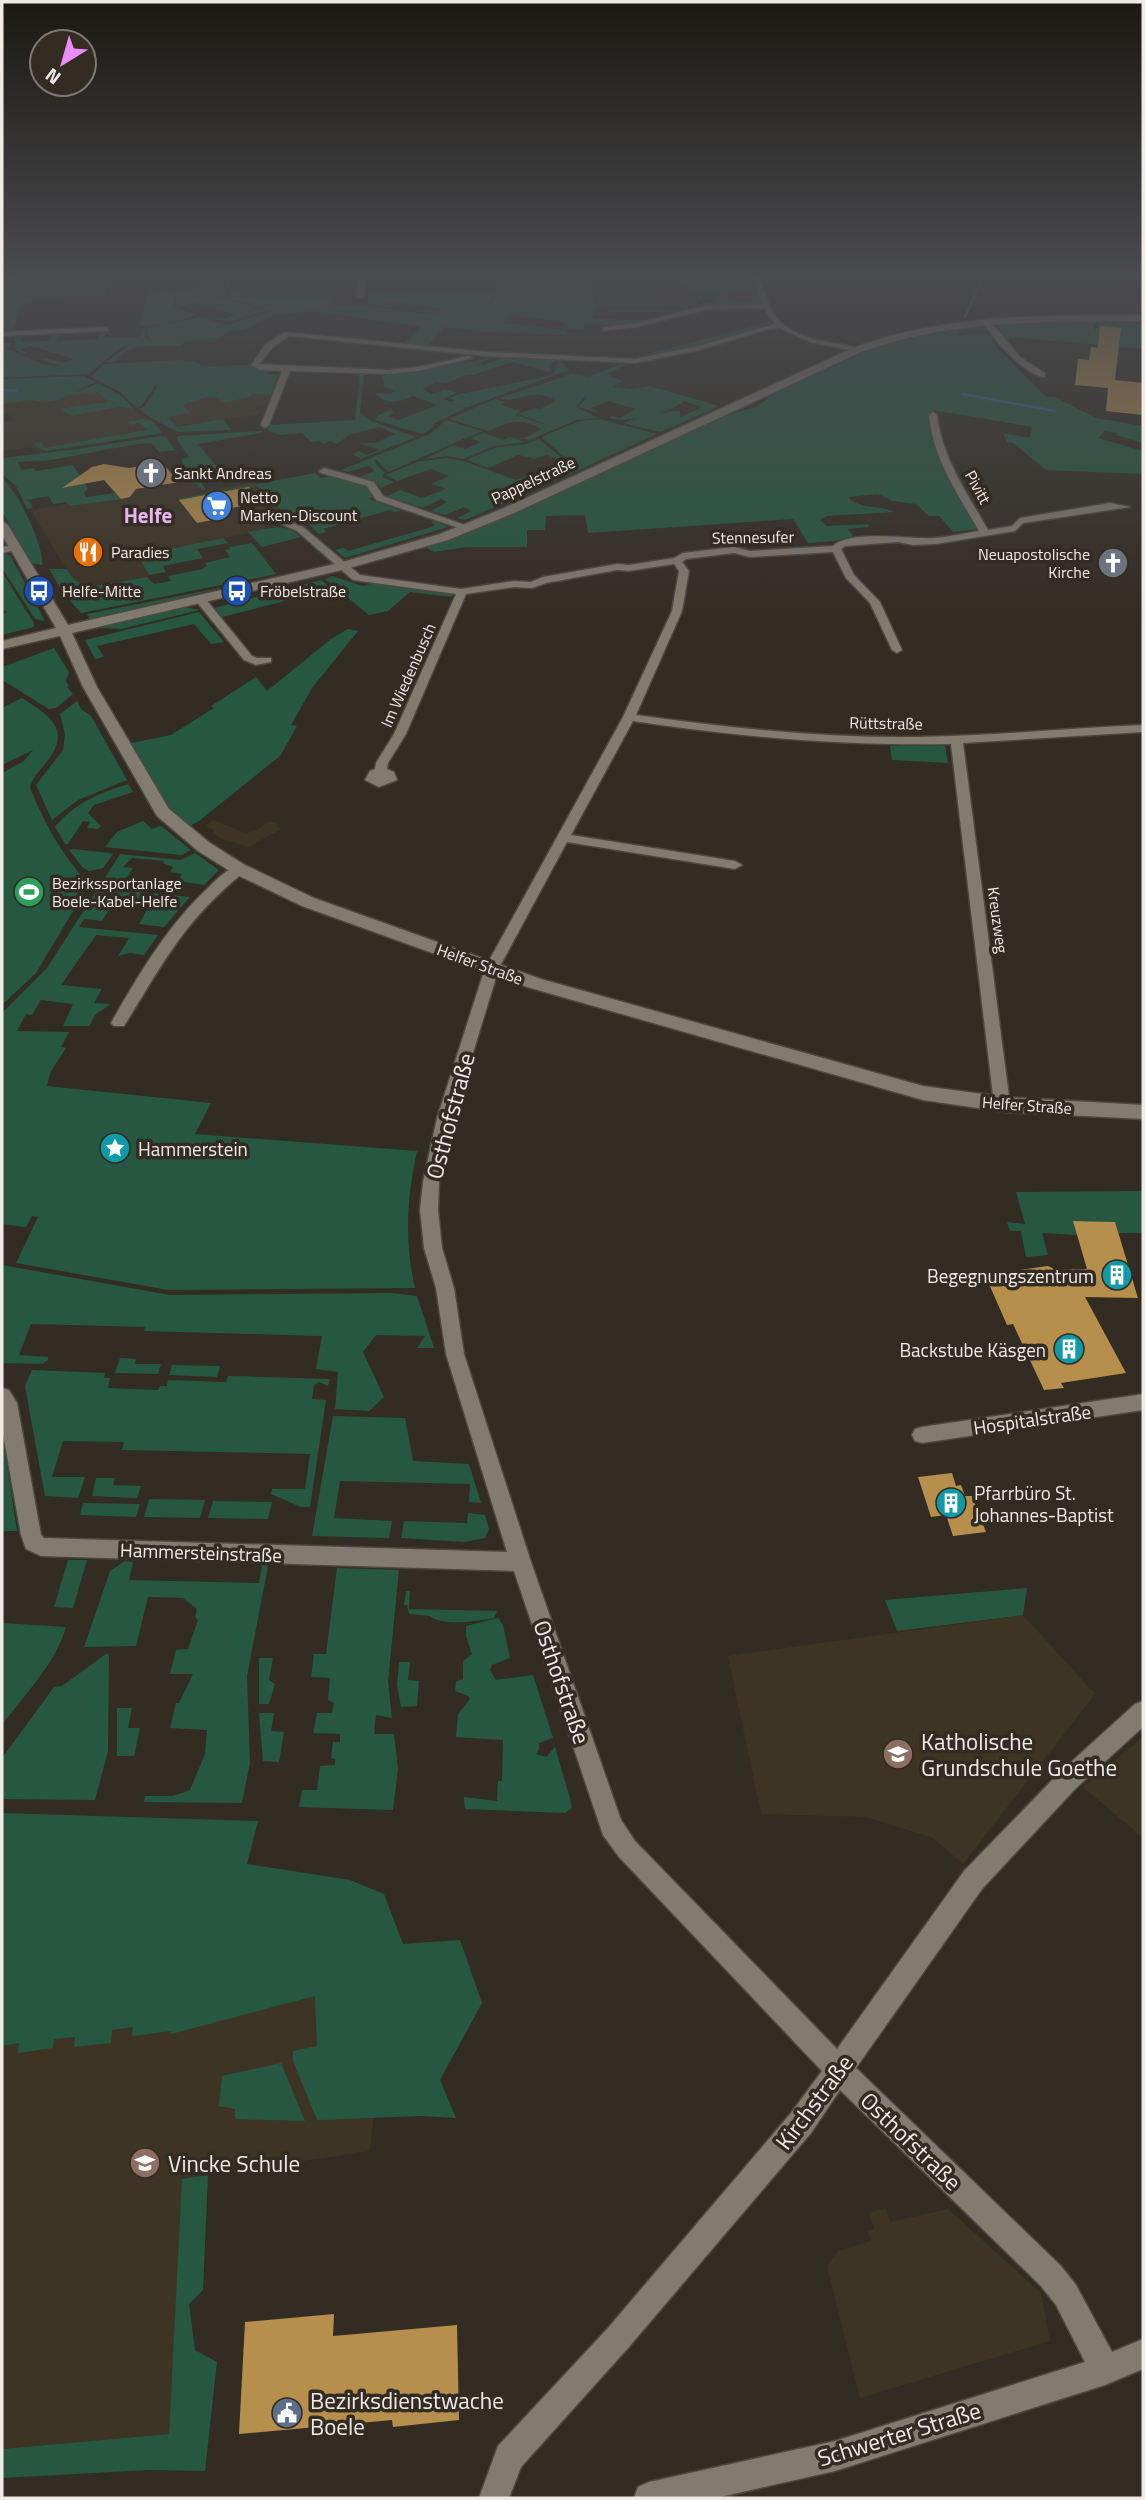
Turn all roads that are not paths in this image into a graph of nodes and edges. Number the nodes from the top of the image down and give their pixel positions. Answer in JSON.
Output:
{"nodes":[{"id":1,"x":279,"y":389,"type":"edge"},
{"id":2,"x":774,"y":389,"type":"edge"},
{"id":3,"x":933,"y":415,"type":"dead end"},
{"id":4,"x":265,"y":425,"type":"dead end"},
{"id":5,"x":324,"y":471,"type":"dead end"},
{"id":6,"x":1125,"y":507,"type":"dead end"},
{"id":7,"x":277,"y":520,"type":"dead end"},
{"id":8,"x":2,"y":525,"type":"edge"},
{"id":9,"x":468,"y":528,"type":"junction"},
{"id":10,"x":985,"y":533,"type":"junction"},
{"id":11,"x":8,"y":549,"type":"edge"},
{"id":12,"x":836,"y":550,"type":"junction"},
{"id":13,"x":677,"y":561,"type":"junction"},
{"id":14,"x":342,"y":566,"type":"junction"},
{"id":15,"x":461,"y":592,"type":"junction"},
{"id":16,"x":200,"y":599,"type":"junction"},
{"id":17,"x":64,"y":630,"type":"junction"},
{"id":18,"x":2,"y":645,"type":"edge"},
{"id":19,"x":897,"y":650,"type":"dead end"},
{"id":20,"x":267,"y":660,"type":"dead end"},
{"id":21,"x":629,"y":717,"type":"junction"},
{"id":22,"x":1143,"y":728,"type":"edge"},
{"id":23,"x":957,"y":740,"type":"junction"},
{"id":24,"x":381,"y":771,"type":"dead end"},
{"id":25,"x":562,"y":837,"type":"junction"},
{"id":26,"x":735,"y":865,"type":"dead end"},
{"id":27,"x":239,"y":869,"type":"junction"},
{"id":28,"x":492,"y":968,"type":"junction"},
{"id":29,"x":119,"y":1023,"type":"dead end"},
{"id":30,"x":1002,"y":1104,"type":"junction"},
{"id":31,"x":1143,"y":1112,"type":"edge"},
{"id":32,"x":2,"y":1396,"type":"edge"},
{"id":33,"x":1143,"y":1402,"type":"edge"},
{"id":34,"x":922,"y":1435,"type":"dead end"},
{"id":35,"x":522,"y":1562,"type":"junction"},
{"id":36,"x":1143,"y":1712,"type":"edge"},
{"id":37,"x":839,"y":2070,"type":"junction"},
{"id":38,"x":1143,"y":2354,"type":"edge"},
{"id":39,"x":1105,"y":2370,"type":"junction"},
{"id":40,"x":494,"y":2498,"type":"edge"},
{"id":41,"x":649,"y":2498,"type":"edge"}],
"edges":[{"from":1,"to":4,"type":"street"},
{"from":2,"to":9,"type":"street","name":"Pappelstraße"},
{"from":3,"to":10,"type":"street","name":"Pivitt"},
{"from":5,"to":9,"type":"street"},
{"from":6,"to":10,"type":"street","name":"Stennesufer"},
{"from":7,"to":14,"type":"street"},
{"from":8,"to":11,"type":"street","name":"Helfer Straße"},
{"from":9,"to":14,"type":"street","name":"Pappelstraße"},
{"from":10,"to":12,"type":"street","name":"Stennesufer"},
{"from":11,"to":17,"type":"street","name":"Helfer Straße"},
{"from":12,"to":13,"type":"street","name":"Stennesufer"},
{"from":12,"to":19,"type":"street"},
{"from":13,"to":15,"type":"street","name":"Stennesufer"},
{"from":13,"to":21,"type":"street","name":"Osthofstraße"},
{"from":14,"to":15,"type":"street","name":"Stennesufer"},
{"from":14,"to":16,"type":"street","name":"Pappelstraße"},
{"from":15,"to":24,"type":"street","name":"Im Wiedenbusch"},
{"from":16,"to":17,"type":"street","name":"Pappelstraße"},
{"from":16,"to":20,"type":"street"},
{"from":17,"to":18,"type":"street","name":"Pappelstraße"},
{"from":17,"to":27,"type":"street","name":"Helfer Straße"},
{"from":21,"to":23,"type":"street","name":"Rüttstraße"},
{"from":21,"to":25,"type":"street","name":"Osthofstraße"},
{"from":22,"to":23,"type":"street","name":"Rüttstraße"},
{"from":23,"to":30,"type":"street","name":"Kreuzweg"},
{"from":25,"to":26,"type":"street"},
{"from":25,"to":28,"type":"street","name":"Osthofstraße"},
{"from":27,"to":28,"type":"street","name":"Helfer Straße"},
{"from":27,"to":29,"type":"street"},
{"from":28,"to":30,"type":"street","name":"Helfer Straße"},
{"from":28,"to":35,"type":"street","name":"Osthofstraße"},
{"from":30,"to":31,"type":"street","name":"Helfer Straße"},
{"from":32,"to":35,"type":"street","name":"Hammersteinstraße"},
{"from":33,"to":34,"type":"street","name":"Hospitalstraße"},
{"from":35,"to":37,"type":"street","name":"Osthofstraße"},
{"from":36,"to":37,"type":"street","name":"Kirchstraße"},
{"from":37,"to":39,"type":"street","name":"Osthofstraße"},
{"from":37,"to":40,"type":"street","name":"Kirchstraße"},
{"from":38,"to":39,"type":"street","name":"Schwerter Straße"},
{"from":39,"to":41,"type":"street","name":"Schwerter Straße"}]}
